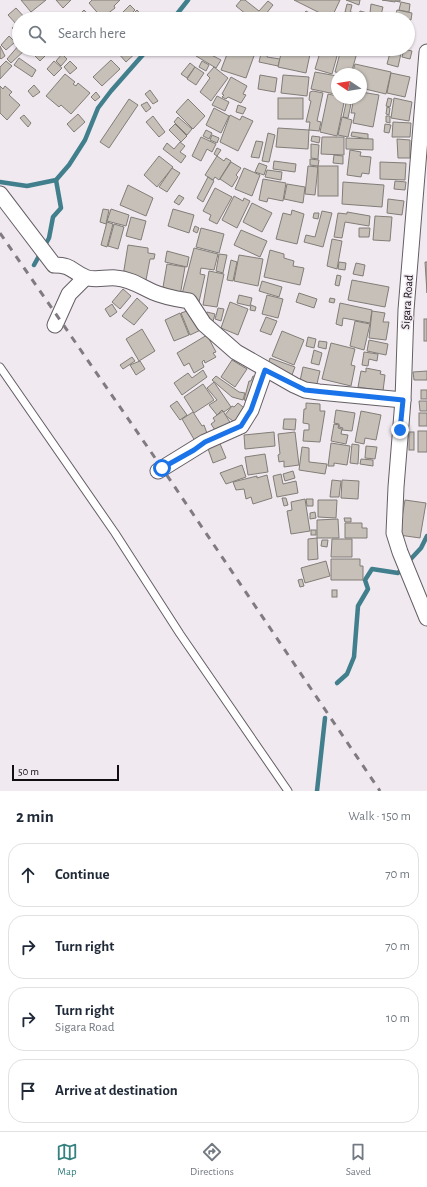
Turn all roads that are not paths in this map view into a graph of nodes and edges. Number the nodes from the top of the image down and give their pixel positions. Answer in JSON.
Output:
{"nodes":[{"id":1,"x":427,"y":52,"type":"edge"},
{"id":2,"x":0,"y":194,"type":"edge"},
{"id":3,"x":85,"y":278,"type":"junction"},
{"id":4,"x":55,"y":325,"type":"dead end"},
{"id":5,"x":0,"y":367,"type":"edge"},
{"id":6,"x":265,"y":370,"type":"junction"},
{"id":7,"x":403,"y":400,"type":"junction"},
{"id":8,"x":158,"y":471,"type":"dead end"},
{"id":9,"x":427,"y":618,"type":"edge"},
{"id":10,"x":288,"y":791,"type":"edge"}],
"edges":[{"from":1,"to":7,"type":"street","name":"Sigara Road"},
{"from":2,"to":3,"type":"street"},
{"from":3,"to":4,"type":"street"},
{"from":3,"to":6,"type":"street"},
{"from":5,"to":10,"type":"lane"},
{"from":6,"to":7,"type":"street"},
{"from":6,"to":8,"type":"street"},
{"from":7,"to":9,"type":"street","name":"Sigara Road"}]}
